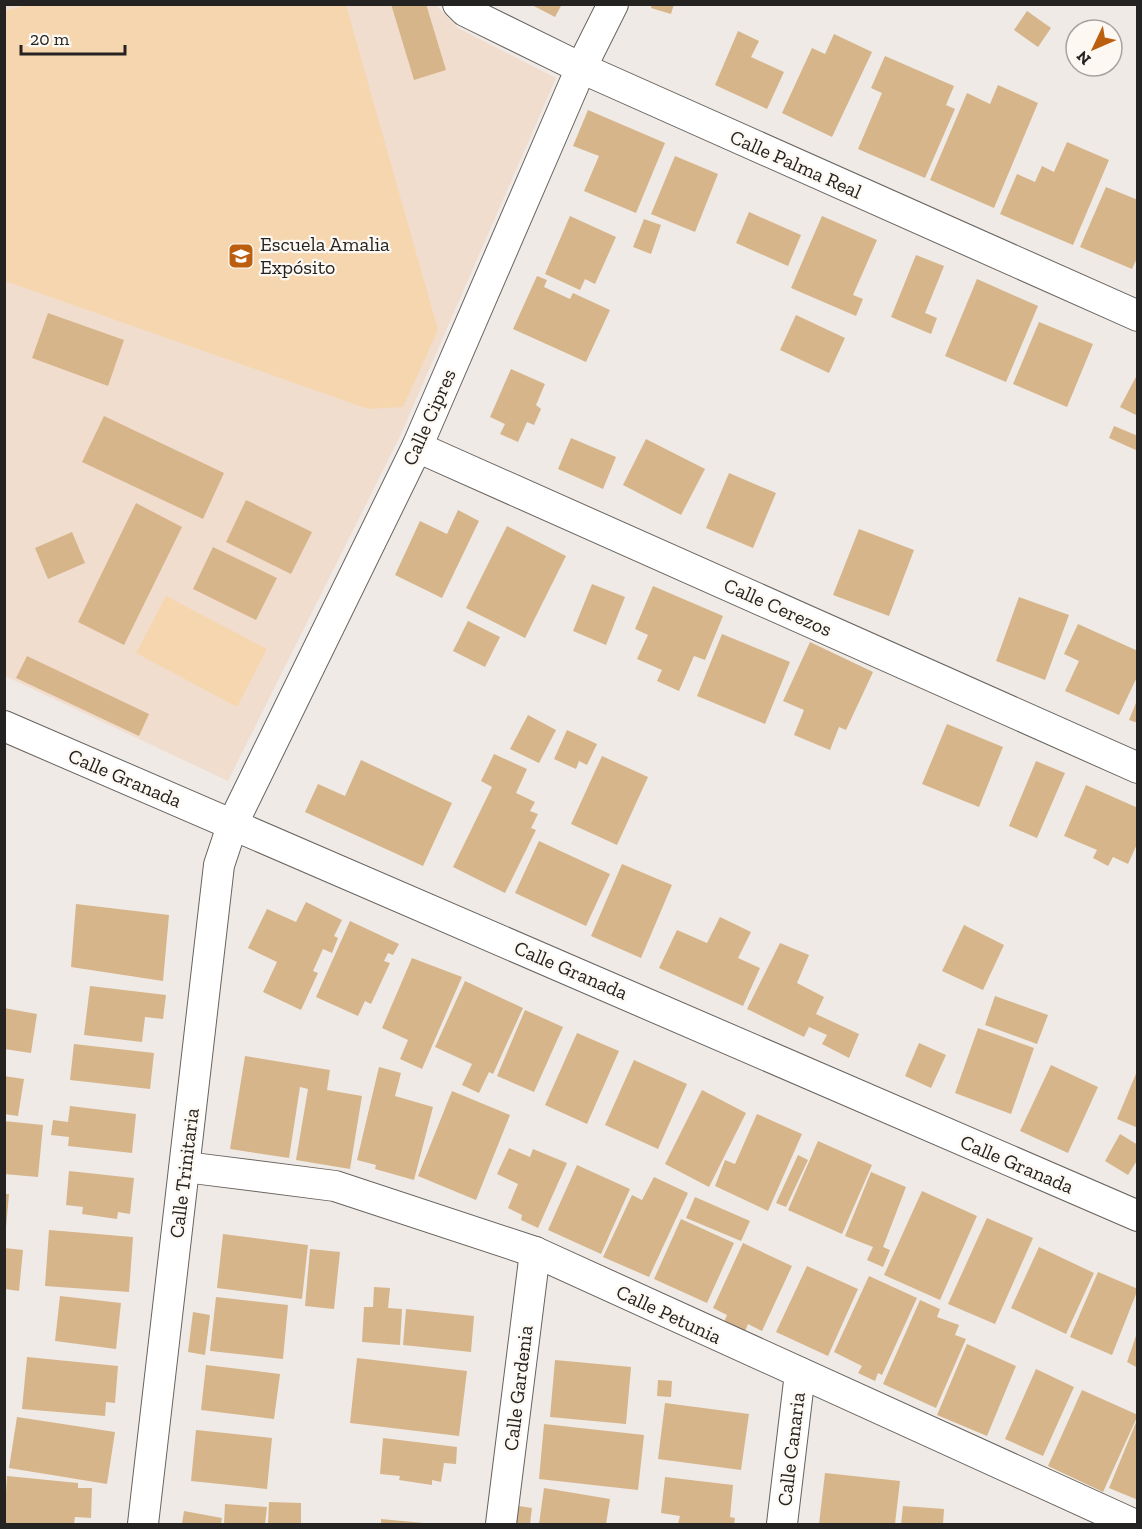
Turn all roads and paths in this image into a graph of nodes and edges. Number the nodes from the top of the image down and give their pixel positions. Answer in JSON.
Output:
{"nodes":[{"id":1,"x":458,"y":4,"type":"edge"},
{"id":2,"x":613,"y":4,"type":"edge"},
{"id":3,"x":581,"y":68,"type":"junction"},
{"id":4,"x":1137,"y":316,"type":"edge"},
{"id":5,"x":417,"y":447,"type":"junction"},
{"id":6,"x":4,"y":726,"type":"edge"},
{"id":7,"x":1137,"y":768,"type":"edge"},
{"id":8,"x":233,"y":823,"type":"junction"},
{"id":9,"x":185,"y":1167,"type":"junction"},
{"id":10,"x":1137,"y":1216,"type":"edge"},
{"id":11,"x":535,"y":1252,"type":"junction"},
{"id":12,"x":800,"y":1373,"type":"junction"},
{"id":13,"x":143,"y":1524,"type":"edge"},
{"id":14,"x":501,"y":1524,"type":"edge"},
{"id":15,"x":782,"y":1524,"type":"edge"},
{"id":16,"x":1133,"y":1524,"type":"edge"}],
"edges":[{"from":1,"to":3,"type":"street","name":"Calle Palma Real"},
{"from":2,"to":3,"type":"street","name":"Calle Cipres"},
{"from":3,"to":4,"type":"street","name":"Calle Palma Real"},
{"from":3,"to":5,"type":"street","name":"Calle Cipres"},
{"from":5,"to":7,"type":"street","name":"Calle Cerezos"},
{"from":5,"to":8,"type":"street","name":"Calle Cipres"},
{"from":6,"to":8,"type":"street","name":"Calle Granada"},
{"from":8,"to":9,"type":"street","name":"Calle Trinitaria"},
{"from":8,"to":10,"type":"street","name":"Calle Granada"},
{"from":9,"to":11,"type":"street","name":"Calle Petunia"},
{"from":9,"to":13,"type":"street","name":"Calle Trinitaria"},
{"from":11,"to":12,"type":"street","name":"Calle Petunia"},
{"from":11,"to":14,"type":"street","name":"Calle Gardenia"},
{"from":12,"to":15,"type":"street","name":"Calle Canaria"},
{"from":12,"to":16,"type":"street","name":"Calle Petunia"}]}
